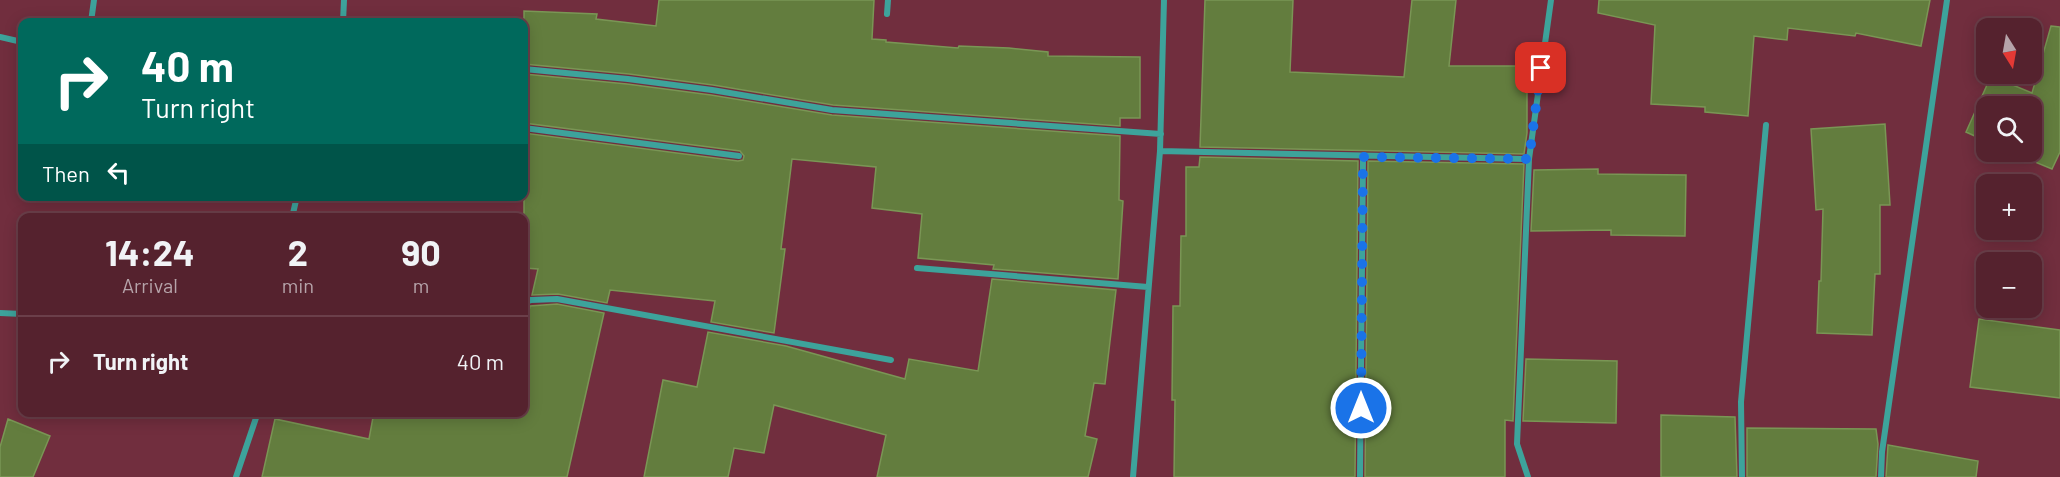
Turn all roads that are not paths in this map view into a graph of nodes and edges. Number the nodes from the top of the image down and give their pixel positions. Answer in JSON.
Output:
{"nodes":[{"id":1,"x":94,"y":0,"type":"edge"},
{"id":2,"x":344,"y":0,"type":"edge"},
{"id":3,"x":888,"y":0,"type":"edge"},
{"id":4,"x":1164,"y":0,"type":"edge"},
{"id":5,"x":1551,"y":0,"type":"edge"},
{"id":6,"x":1947,"y":0,"type":"edge"},
{"id":7,"x":887,"y":14,"type":"dead end"},
{"id":8,"x":92,"y":18,"type":"edge"},
{"id":9,"x":343,"y":18,"type":"edge"},
{"id":10,"x":0,"y":37,"type":"edge"},
{"id":11,"x":18,"y":41,"type":"edge"},
{"id":12,"x":528,"y":69,"type":"edge"},
{"id":13,"x":1766,"y":124,"type":"dead end"},
{"id":14,"x":528,"y":129,"type":"edge"},
{"id":15,"x":1161,"y":134,"type":"junction"},
{"id":16,"x":1160,"y":151,"type":"junction"},
{"id":17,"x":739,"y":156,"type":"dead end"},
{"id":18,"x":1363,"y":157,"type":"junction"},
{"id":19,"x":1529,"y":159,"type":"junction"},
{"id":20,"x":917,"y":268,"type":"dead end"},
{"id":21,"x":1148,"y":287,"type":"junction"},
{"id":22,"x":528,"y":301,"type":"edge"},
{"id":23,"x":0,"y":313,"type":"edge"},
{"id":24,"x":18,"y":314,"type":"edge"},
{"id":25,"x":891,"y":360,"type":"dead end"},
{"id":26,"x":256,"y":417,"type":"edge"},
{"id":27,"x":236,"y":477,"type":"edge"},
{"id":28,"x":1133,"y":477,"type":"edge"},
{"id":29,"x":1360,"y":477,"type":"edge"},
{"id":30,"x":1528,"y":477,"type":"edge"},
{"id":31,"x":1742,"y":477,"type":"edge"},
{"id":32,"x":1881,"y":477,"type":"edge"}],
"edges":[{"from":1,"to":8,"type":"street"},
{"from":2,"to":9,"type":"street"},
{"from":3,"to":7,"type":"street"},
{"from":4,"to":15,"type":"street"},
{"from":5,"to":19,"type":"street"},
{"from":6,"to":32,"type":"street"},
{"from":10,"to":11,"type":"street"},
{"from":12,"to":15,"type":"street"},
{"from":13,"to":31,"type":"street"},
{"from":14,"to":17,"type":"street"},
{"from":15,"to":16,"type":"street"},
{"from":16,"to":18,"type":"street"},
{"from":16,"to":21,"type":"street"},
{"from":18,"to":19,"type":"street"},
{"from":18,"to":29,"type":"street"},
{"from":19,"to":30,"type":"street"},
{"from":20,"to":21,"type":"street"},
{"from":21,"to":28,"type":"street"},
{"from":22,"to":25,"type":"street"},
{"from":23,"to":24,"type":"street"},
{"from":26,"to":27,"type":"street"}]}
